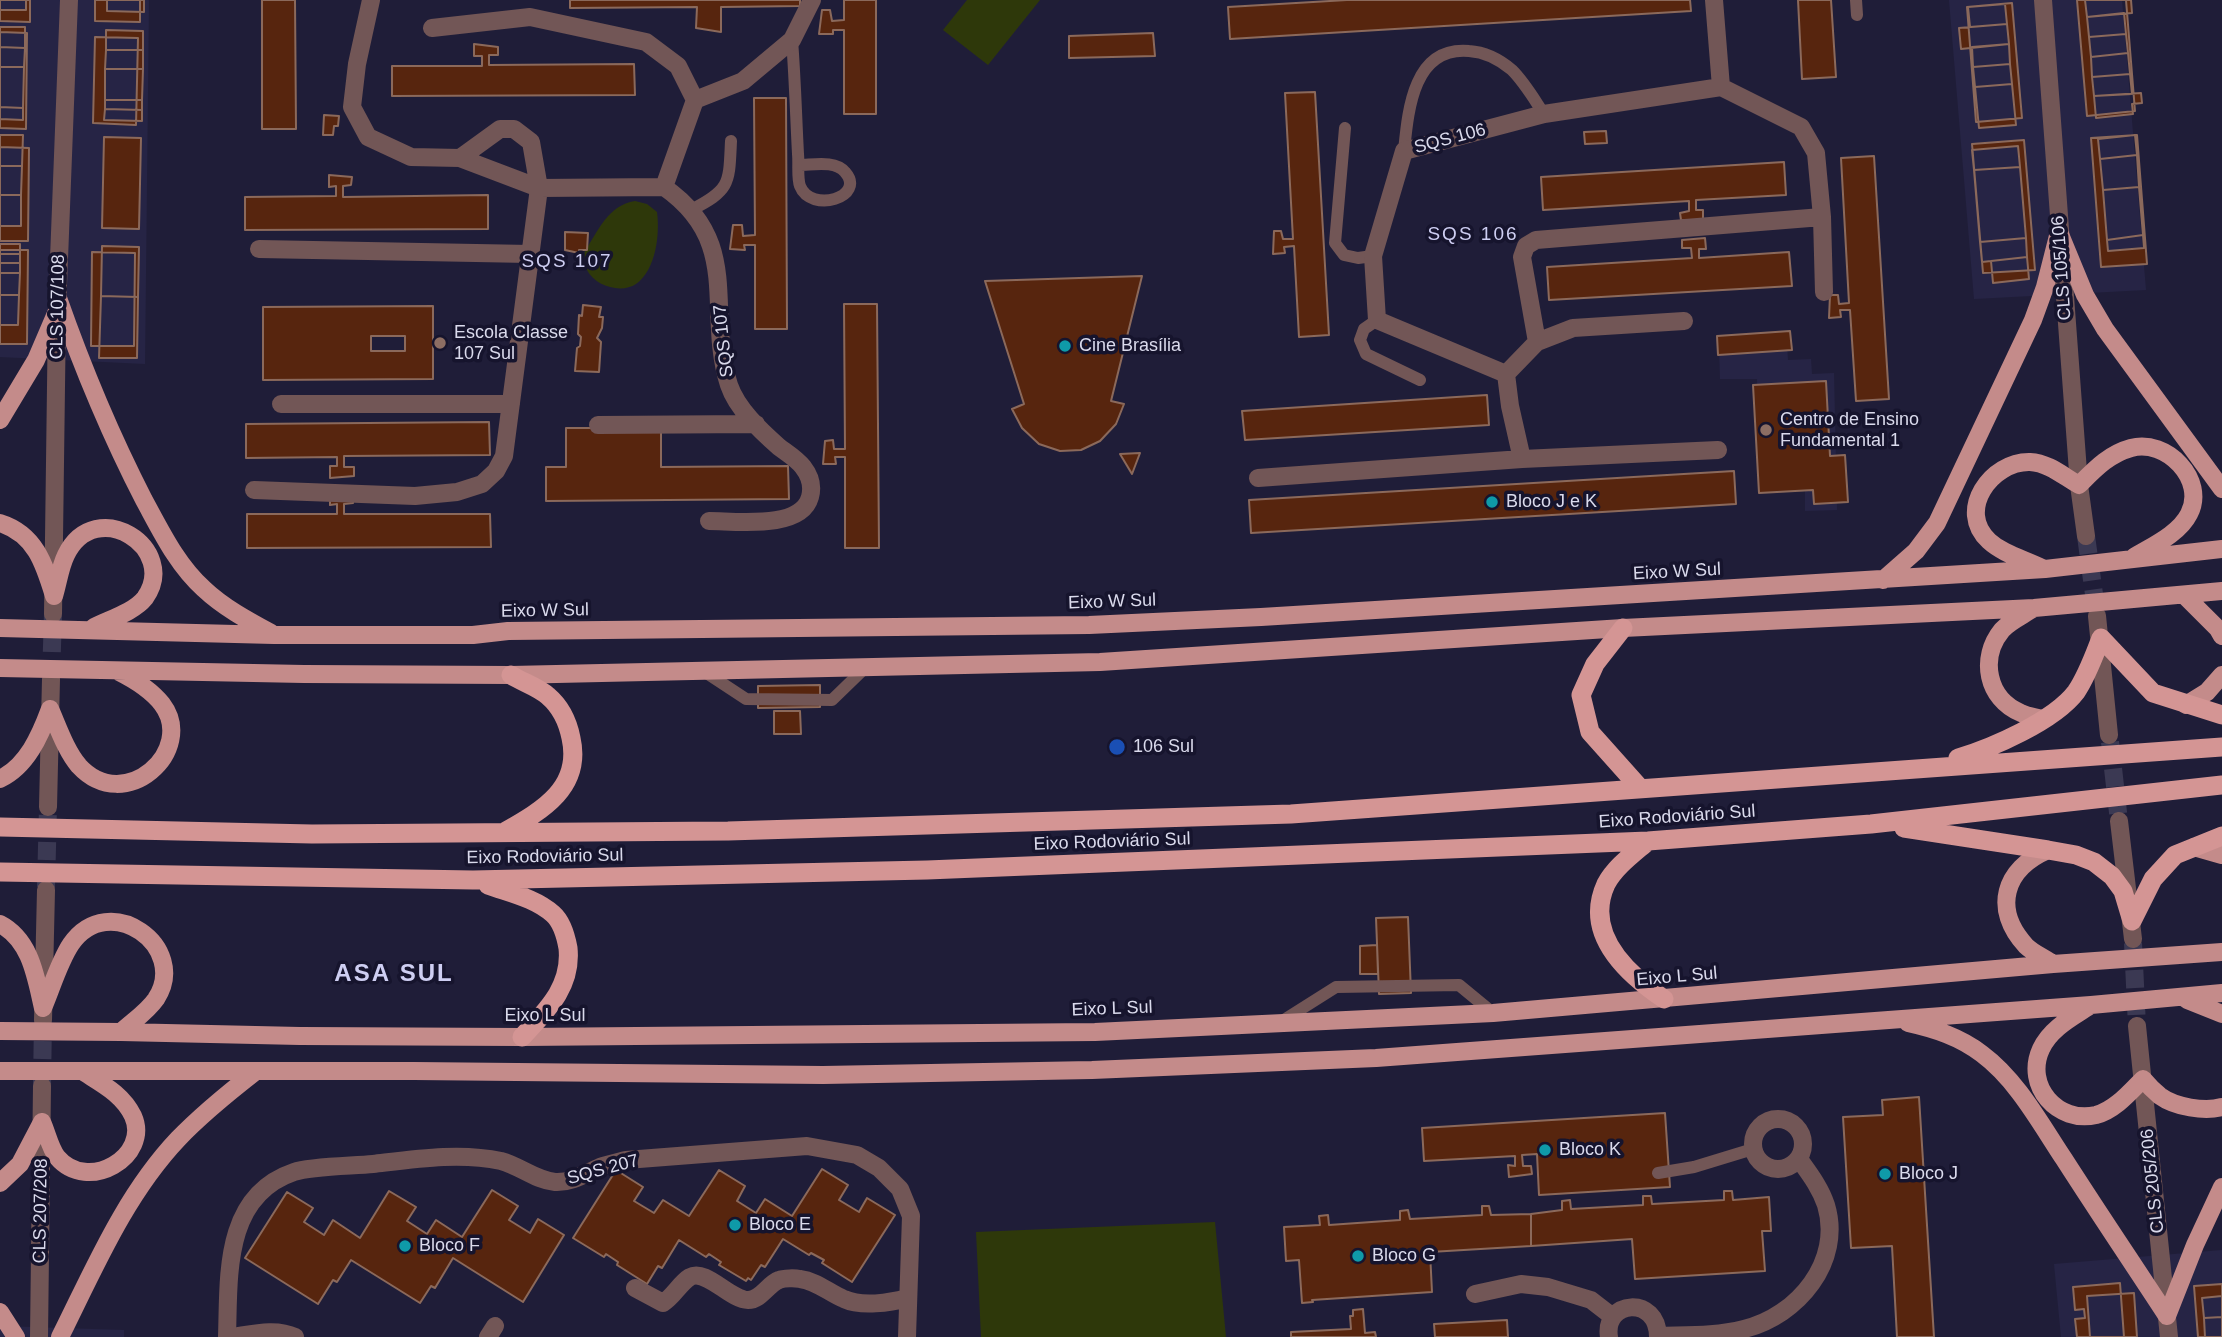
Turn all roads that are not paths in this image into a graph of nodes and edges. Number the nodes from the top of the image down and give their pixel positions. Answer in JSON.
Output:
{"nodes":[{"id":1,"x":69,"y":0,"type":"edge"},
{"id":2,"x":371,"y":0,"type":"edge"},
{"id":3,"x":812,"y":0,"type":"edge"},
{"id":4,"x":1714,"y":0,"type":"edge"},
{"id":5,"x":1856,"y":0,"type":"edge"},
{"id":6,"x":2043,"y":0,"type":"edge"},
{"id":7,"x":530,"y":8,"type":"edge"},
{"id":8,"x":1857,"y":15,"type":"dead end"},
{"id":9,"x":432,"y":28,"type":"dead end"},
{"id":10,"x":792,"y":40,"type":"junction"},
{"id":11,"x":1721,"y":87,"type":"junction"},
{"id":12,"x":695,"y":100,"type":"junction"},
{"id":13,"x":1544,"y":114,"type":"junction"},
{"id":14,"x":1345,"y":128,"type":"dead end"},
{"id":15,"x":731,"y":141,"type":"dead end"},
{"id":16,"x":1404,"y":151,"type":"junction"},
{"id":17,"x":460,"y":158,"type":"junction"},
{"id":18,"x":799,"y":165,"type":"dead end"},
{"id":19,"x":664,"y":187,"type":"junction"},
{"id":20,"x":539,"y":188,"type":"junction"},
{"id":21,"x":691,"y":210,"type":"junction"},
{"id":22,"x":1822,"y":216,"type":"junction"},
{"id":23,"x":2059,"y":232,"type":"junction"},
{"id":24,"x":258,"y":249,"type":"dead end"},
{"id":25,"x":530,"y":254,"type":"junction"},
{"id":26,"x":1373,"y":256,"type":"junction"},
{"id":27,"x":1824,"y":292,"type":"dead end"},
{"id":28,"x":57,"y":305,"type":"junction"},
{"id":29,"x":1377,"y":320,"type":"junction"},
{"id":30,"x":1684,"y":321,"type":"dead end"},
{"id":31,"x":1537,"y":342,"type":"junction"},
{"id":32,"x":1506,"y":374,"type":"junction"},
{"id":33,"x":1420,"y":380,"type":"dead end"},
{"id":34,"x":281,"y":404,"type":"dead end"},
{"id":35,"x":511,"y":404,"type":"junction"},
{"id":36,"x":0,"y":420,"type":"edge"},
{"id":37,"x":756,"y":424,"type":"junction"},
{"id":38,"x":598,"y":425,"type":"dead end"},
{"id":39,"x":1718,"y":450,"type":"dead end"},
{"id":40,"x":1522,"y":459,"type":"junction"},
{"id":41,"x":1258,"y":478,"type":"dead end"},
{"id":42,"x":2079,"y":485,"type":"junction"},
{"id":43,"x":2222,"y":489,"type":"edge"},
{"id":44,"x":254,"y":491,"type":"dead end"},
{"id":45,"x":709,"y":521,"type":"dead end"},
{"id":46,"x":0,"y":523,"type":"edge"},
{"id":47,"x":2086,"y":536,"type":"tunnel mouth"},
{"id":48,"x":2222,"y":549,"type":"edge"},
{"id":49,"x":2130,"y":560,"type":"junction"},
{"id":50,"x":2045,"y":569,"type":"junction"},
{"id":51,"x":1883,"y":580,"type":"junction"},
{"id":52,"x":2222,"y":591,"type":"edge"},
{"id":53,"x":54,"y":596,"type":"junction"},
{"id":54,"x":2185,"y":596,"type":"junction"},
{"id":55,"x":2034,"y":608,"type":"junction"},
{"id":56,"x":52,"y":614,"type":"tunnel mouth"},
{"id":57,"x":2097,"y":616,"type":"tunnel mouth"},
{"id":58,"x":0,"y":617,"type":"edge"},
{"id":59,"x":0,"y":628,"type":"edge"},
{"id":60,"x":1623,"y":628,"type":"junction"},
{"id":61,"x":21,"y":629,"type":"junction"},
{"id":62,"x":88,"y":629,"type":"junction"},
{"id":63,"x":274,"y":635,"type":"junction"},
{"id":64,"x":2222,"y":636,"type":"edge"},
{"id":65,"x":2101,"y":638,"type":"junction"},
{"id":66,"x":866,"y":667,"type":"junction"},
{"id":67,"x":0,"y":668,"type":"edge"},
{"id":68,"x":118,"y":671,"type":"junction"},
{"id":69,"x":705,"y":671,"type":"junction"},
{"id":70,"x":511,"y":675,"type":"junction"},
{"id":71,"x":2222,"y":675,"type":"edge"},
{"id":72,"x":51,"y":679,"type":"tunnel mouth"},
{"id":73,"x":2186,"y":705,"type":"junction"},
{"id":74,"x":50,"y":709,"type":"junction"},
{"id":75,"x":2222,"y":715,"type":"edge"},
{"id":76,"x":2042,"y":719,"type":"junction"},
{"id":77,"x":2109,"y":735,"type":"tunnel mouth"},
{"id":78,"x":2222,"y":747,"type":"edge"},
{"id":79,"x":1917,"y":769,"type":"junction"},
{"id":80,"x":0,"y":779,"type":"edge"},
{"id":81,"x":2222,"y":785,"type":"edge"},
{"id":82,"x":1640,"y":788,"type":"junction"},
{"id":83,"x":48,"y":807,"type":"tunnel mouth"},
{"id":84,"x":2119,"y":821,"type":"tunnel mouth"},
{"id":85,"x":1871,"y":824,"type":"junction"},
{"id":86,"x":0,"y":827,"type":"edge"},
{"id":87,"x":504,"y":832,"type":"junction"},
{"id":88,"x":2222,"y":836,"type":"edge"},
{"id":89,"x":1648,"y":841,"type":"junction"},
{"id":90,"x":2194,"y":847,"type":"junction"},
{"id":91,"x":2048,"y":850,"type":"junction"},
{"id":92,"x":2222,"y":855,"type":"edge"},
{"id":93,"x":0,"y":872,"type":"edge"},
{"id":94,"x":474,"y":880,"type":"junction"},
{"id":95,"x":46,"y":890,"type":"tunnel mouth"},
{"id":96,"x":0,"y":925,"type":"edge"},
{"id":97,"x":2132,"y":930,"type":"junction"},
{"id":98,"x":2219,"y":949,"type":"edge"},
{"id":99,"x":2053,"y":964,"type":"junction"},
{"id":100,"x":2222,"y":993,"type":"edge"},
{"id":101,"x":2181,"y":998,"type":"junction"},
{"id":102,"x":1664,"y":999,"type":"junction"},
{"id":103,"x":2091,"y":1005,"type":"junction"},
{"id":104,"x":1493,"y":1013,"type":"junction"},
{"id":105,"x":43,"y":1014,"type":"junction"},
{"id":106,"x":2222,"y":1014,"type":"edge"},
{"id":107,"x":1891,"y":1020,"type":"junction"},
{"id":108,"x":1277,"y":1023,"type":"junction"},
{"id":109,"x":2137,"y":1026,"type":"tunnel mouth"},
{"id":110,"x":0,"y":1031,"type":"edge"},
{"id":111,"x":121,"y":1031,"type":"junction"},
{"id":112,"x":522,"y":1037,"type":"junction"},
{"id":113,"x":0,"y":1071,"type":"edge"},
{"id":114,"x":84,"y":1072,"type":"junction"},
{"id":115,"x":255,"y":1072,"type":"junction"},
{"id":116,"x":2143,"y":1079,"type":"junction"},
{"id":117,"x":42,"y":1086,"type":"tunnel mouth"},
{"id":118,"x":2222,"y":1107,"type":"edge"},
{"id":119,"x":42,"y":1122,"type":"junction"},
{"id":120,"x":1753,"y":1149,"type":"junction"},
{"id":121,"x":1799,"y":1158,"type":"junction"},
{"id":122,"x":1658,"y":1173,"type":"dead end"},
{"id":123,"x":0,"y":1183,"type":"edge"},
{"id":124,"x":2222,"y":1187,"type":"edge"},
{"id":125,"x":635,"y":1288,"type":"dead end"},
{"id":126,"x":1475,"y":1294,"type":"dead end"},
{"id":127,"x":907,"y":1298,"type":"junction"},
{"id":128,"x":0,"y":1312,"type":"edge"},
{"id":129,"x":2167,"y":1316,"type":"junction"},
{"id":130,"x":1613,"y":1317,"type":"junction"},
{"id":131,"x":1659,"y":1336,"type":"edge"},
{"id":132,"x":16,"y":1337,"type":"edge"},
{"id":133,"x":39,"y":1337,"type":"edge"},
{"id":134,"x":60,"y":1337,"type":"edge"},
{"id":135,"x":230,"y":1337,"type":"edge"},
{"id":136,"x":295,"y":1337,"type":"edge"},
{"id":137,"x":907,"y":1337,"type":"edge"},
{"id":138,"x":1609,"y":1337,"type":"edge"},
{"id":139,"x":2169,"y":1337,"type":"edge"}],
"edges":[{"from":1,"to":28,"type":"street","name":"CLS 107/108"},
{"from":2,"to":17,"type":"street"},
{"from":3,"to":10,"type":"street"},
{"from":4,"to":11,"type":"street"},
{"from":5,"to":8,"type":"lane"},
{"from":6,"to":23,"type":"street","name":"CLS 105/106"},
{"from":7,"to":9,"type":"street"},
{"from":7,"to":12,"type":"street"},
{"from":10,"to":12,"type":"street"},
{"from":10,"to":18,"type":"lane"},
{"from":11,"to":13,"type":"street","name":"SQS 106"},
{"from":11,"to":22,"type":"street"},
{"from":12,"to":19,"type":"street"},
{"from":13,"to":16,"type":"street","name":"SQS 106"},
{"from":13,"to":16,"type":"lane"},
{"from":14,"to":26,"type":"lane"},
{"from":15,"to":21,"type":"lane"},
{"from":16,"to":26,"type":"street","name":"SQS 106"},
{"from":17,"to":20,"type":"street"},
{"from":17,"to":20,"type":"street"},
{"from":19,"to":20,"type":"street"},
{"from":19,"to":21,"type":"street","name":"SQS 107"},
{"from":20,"to":25,"type":"street"},
{"from":21,"to":37,"type":"street","name":"SQS 107"},
{"from":22,"to":27,"type":"street"},
{"from":22,"to":31,"type":"street"},
{"from":23,"to":42,"type":"street","name":"CLS 105/106"},
{"from":23,"to":43,"type":"main road"},
{"from":23,"to":51,"type":"main road"},
{"from":24,"to":25,"type":"street"},
{"from":25,"to":35,"type":"street"},
{"from":26,"to":29,"type":"street","name":"SQS 106"},
{"from":28,"to":36,"type":"main road"},
{"from":28,"to":53,"type":"street","name":"CLS 107/108"},
{"from":28,"to":63,"type":"main road"},
{"from":29,"to":32,"type":"street"},
{"from":29,"to":33,"type":"lane"},
{"from":30,"to":31,"type":"street"},
{"from":31,"to":32,"type":"street"},
{"from":32,"to":40,"type":"street"},
{"from":34,"to":35,"type":"street"},
{"from":35,"to":44,"type":"street"},
{"from":37,"to":38,"type":"street"},
{"from":37,"to":45,"type":"street","name":"SQS 107"},
{"from":39,"to":40,"type":"street"},
{"from":40,"to":41,"type":"street"},
{"from":42,"to":47,"type":"street","name":"CLS 105/106"},
{"from":42,"to":49,"type":"main road"},
{"from":42,"to":50,"type":"main road"},
{"from":46,"to":53,"type":"main road"},
{"from":48,"to":49,"type":"main road","name":"Eixo W Sul"},
{"from":49,"to":50,"type":"main road","name":"Eixo W Sul"},
{"from":50,"to":51,"type":"main road","name":"Eixo W Sul"},
{"from":51,"to":63,"type":"main road","name":"Eixo W Sul"},
{"from":52,"to":54,"type":"main road"},
{"from":53,"to":56,"type":"street","name":"CLS 107/108"},
{"from":53,"to":62,"type":"main road"},
{"from":54,"to":55,"type":"main road"},
{"from":54,"to":64,"type":"main road"},
{"from":55,"to":60,"type":"main road"},
{"from":55,"to":76,"type":"main road"},
{"from":57,"to":65,"type":"street"},
{"from":58,"to":61,"type":"main road"},
{"from":59,"to":61,"type":"main road","name":"Eixo W Sul"},
{"from":60,"to":66,"type":"main road"},
{"from":60,"to":82,"type":"highway"},
{"from":61,"to":62,"type":"main road","name":"Eixo W Sul"},
{"from":62,"to":63,"type":"main road","name":"Eixo W Sul"},
{"from":65,"to":73,"type":"highway"},
{"from":65,"to":76,"type":"highway"},
{"from":65,"to":77,"type":"street"},
{"from":66,"to":69,"type":"main road"},
{"from":66,"to":69,"type":"lane"},
{"from":67,"to":68,"type":"main road"},
{"from":68,"to":70,"type":"main road"},
{"from":68,"to":74,"type":"main road"},
{"from":69,"to":70,"type":"main road"},
{"from":70,"to":87,"type":"highway"},
{"from":71,"to":73,"type":"main road"},
{"from":72,"to":74,"type":"street"},
{"from":73,"to":75,"type":"highway"},
{"from":74,"to":80,"type":"main road"},
{"from":74,"to":83,"type":"street"},
{"from":76,"to":79,"type":"highway"},
{"from":78,"to":79,"type":"highway","name":"Eixo Rodoviário Sul"},
{"from":79,"to":82,"type":"highway","name":"Eixo Rodoviário Sul"},
{"from":81,"to":85,"type":"highway","name":"Eixo Rodoviário Sul"},
{"from":82,"to":87,"type":"highway","name":"Eixo Rodoviário Sul"},
{"from":84,"to":97,"type":"street"},
{"from":85,"to":89,"type":"highway","name":"Eixo Rodoviário Sul"},
{"from":85,"to":91,"type":"highway"},
{"from":86,"to":87,"type":"highway","name":"Eixo Rodoviário Sul"},
{"from":88,"to":90,"type":"highway"},
{"from":89,"to":94,"type":"highway","name":"Eixo Rodoviário Sul"},
{"from":89,"to":102,"type":"highway"},
{"from":90,"to":92,"type":"main road"},
{"from":90,"to":97,"type":"highway"},
{"from":91,"to":97,"type":"highway"},
{"from":91,"to":99,"type":"main road"},
{"from":93,"to":94,"type":"highway","name":"Eixo Rodoviário Sul"},
{"from":94,"to":112,"type":"highway"},
{"from":95,"to":105,"type":"street"},
{"from":96,"to":105,"type":"main road"},
{"from":98,"to":99,"type":"main road","name":"Eixo L Sul"},
{"from":99,"to":102,"type":"main road","name":"Eixo L Sul"},
{"from":100,"to":101,"type":"main road"},
{"from":101,"to":103,"type":"main road"},
{"from":101,"to":106,"type":"main road"},
{"from":102,"to":104,"type":"main road","name":"Eixo L Sul"},
{"from":103,"to":107,"type":"main road"},
{"from":103,"to":116,"type":"main road"},
{"from":104,"to":108,"type":"main road","name":"Eixo L Sul"},
{"from":104,"to":108,"type":"lane"},
{"from":105,"to":111,"type":"main road"},
{"from":107,"to":115,"type":"main road"},
{"from":107,"to":129,"type":"main road"},
{"from":108,"to":112,"type":"main road","name":"Eixo L Sul"},
{"from":109,"to":116,"type":"street","name":"CLS 205/206"},
{"from":110,"to":111,"type":"main road","name":"Eixo L Sul"},
{"from":111,"to":112,"type":"main road","name":"Eixo L Sul"},
{"from":113,"to":114,"type":"main road"},
{"from":114,"to":115,"type":"main road"},
{"from":114,"to":119,"type":"main road"},
{"from":115,"to":134,"type":"main road"},
{"from":116,"to":118,"type":"main road"},
{"from":116,"to":129,"type":"street","name":"CLS 205/206"},
{"from":117,"to":119,"type":"street","name":"CLS 207/208"},
{"from":119,"to":123,"type":"main road"},
{"from":119,"to":133,"type":"street","name":"CLS 207/208"},
{"from":120,"to":121,"type":"street"},
{"from":120,"to":121,"type":"street"},
{"from":120,"to":122,"type":"lane"},
{"from":121,"to":131,"type":"street"},
{"from":124,"to":129,"type":"main road"},
{"from":125,"to":127,"type":"street"},
{"from":126,"to":130,"type":"street"},
{"from":127,"to":135,"type":"street","name":"SQS 207"},
{"from":127,"to":137,"type":"street","name":"SQS 207"},
{"from":128,"to":132,"type":"main road"},
{"from":129,"to":139,"type":"street","name":"CLS 205/206"},
{"from":130,"to":131,"type":"street"},
{"from":130,"to":138,"type":"street"},
{"from":135,"to":136,"type":"street","name":"SQS 207"}]}
